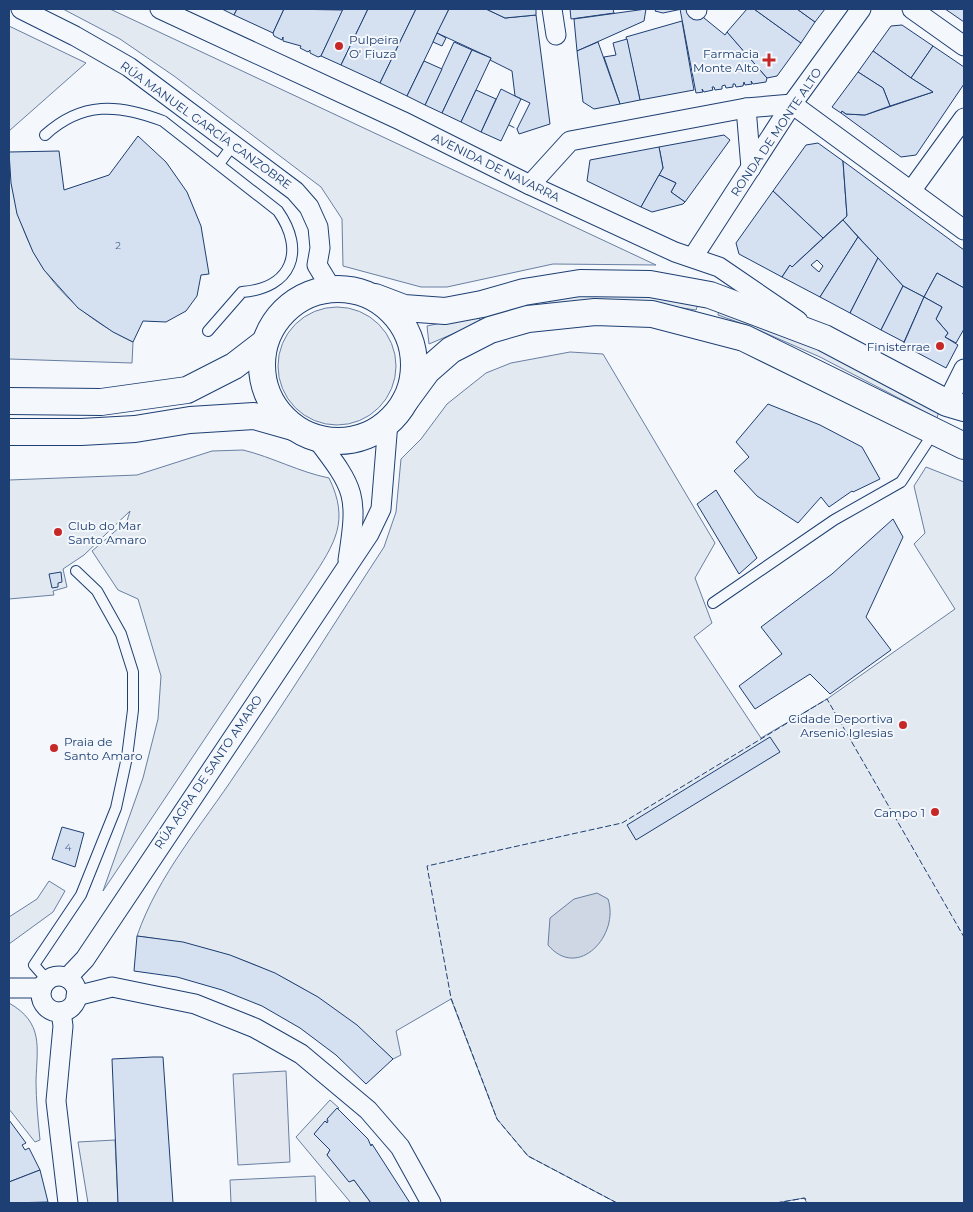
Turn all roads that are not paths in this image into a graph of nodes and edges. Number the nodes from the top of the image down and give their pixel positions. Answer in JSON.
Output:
{"nodes":[{"id":1,"x":21,"y":9,"type":"edge"},
{"id":2,"x":160,"y":9,"type":"edge"},
{"id":3,"x":552,"y":9,"type":"edge"},
{"id":4,"x":861,"y":9,"type":"edge"},
{"id":5,"x":912,"y":9,"type":"edge"},
{"id":6,"x":556,"y":35,"type":"dead end"},
{"id":7,"x":964,"y":46,"type":"edge"},
{"id":8,"x":792,"y":104,"type":"junction"},
{"id":9,"x":746,"y":108,"type":"junction"},
{"id":10,"x":964,"y":118,"type":"edge"},
{"id":11,"x":45,"y":135,"type":"dead end"},
{"id":12,"x":233,"y":145,"type":"junction"},
{"id":13,"x":219,"y":164,"type":"junction"},
{"id":14,"x":751,"y":168,"type":"junction"},
{"id":15,"x":530,"y":185,"type":"junction"},
{"id":16,"x":911,"y":191,"type":"junction"},
{"id":17,"x":964,"y":230,"type":"edge"},
{"id":18,"x":693,"y":256,"type":"junction"},
{"id":19,"x":331,"y":288,"type":"junction"},
{"id":20,"x":374,"y":297,"type":"junction"},
{"id":21,"x":208,"y":331,"type":"dead end"},
{"id":22,"x":824,"y":338,"type":"junction"},
{"id":23,"x":264,"y":343,"type":"junction"},
{"id":24,"x":964,"y":369,"type":"edge"},
{"id":25,"x":9,"y":401,"type":"edge"},
{"id":26,"x":405,"y":401,"type":"junction"},
{"id":27,"x":955,"y":405,"type":"edge"},
{"id":28,"x":388,"y":422,"type":"junction"},
{"id":29,"x":934,"y":431,"type":"junction"},
{"id":30,"x":9,"y":432,"type":"edge"},
{"id":31,"x":304,"y":432,"type":"junction"},
{"id":32,"x":964,"y":446,"type":"edge"},
{"id":33,"x":348,"y":564,"type":"junction"},
{"id":34,"x":76,"y":571,"type":"dead end"},
{"id":35,"x":713,"y":603,"type":"dead end"},
{"id":36,"x":67,"y":978,"type":"junction"},
{"id":37,"x":45,"y":984,"type":"junction"},
{"id":38,"x":9,"y":988,"type":"edge"},
{"id":39,"x":76,"y":996,"type":"junction"},
{"id":40,"x":61,"y":1012,"type":"junction"},
{"id":41,"x":68,"y":1203,"type":"edge"},
{"id":42,"x":431,"y":1203,"type":"edge"}],
"edges":[{"from":1,"to":12,"type":"street","name":"RÚA MANUEL GARCÍA CANZOBRE"},
{"from":2,"to":15,"type":"street","name":"AVENIDA DE NAVARRA"},
{"from":3,"to":6,"type":"street"},
{"from":4,"to":8,"type":"street","name":"RONDA DE MONTE ALTO"},
{"from":5,"to":7,"type":"street"},
{"from":8,"to":9,"type":"street"},
{"from":8,"to":14,"type":"street","name":"RONDA DE MONTE ALTO"},
{"from":8,"to":16,"type":"street"},
{"from":9,"to":14,"type":"street"},
{"from":9,"to":15,"type":"street"},
{"from":10,"to":16,"type":"street"},
{"from":11,"to":13,"type":"lane"},
{"from":12,"to":13,"type":"lane"},
{"from":12,"to":19,"type":"street","name":"RÚA MANUEL GARCÍA CANZOBRE"},
{"from":13,"to":21,"type":"lane"},
{"from":14,"to":18,"type":"street","name":"RONDA DE MONTE ALTO"},
{"from":15,"to":18,"type":"street","name":"AVENIDA DE NAVARRA"},
{"from":16,"to":17,"type":"street"},
{"from":18,"to":22,"type":"street","name":"AVENIDA DE NAVARRA"},
{"from":19,"to":20,"type":"main road"},
{"from":19,"to":23,"type":"main road"},
{"from":20,"to":22,"type":"main road"},
{"from":20,"to":26,"type":"main road"},
{"from":22,"to":27,"type":"main road"},
{"from":23,"to":25,"type":"main road"},
{"from":23,"to":31,"type":"main road"},
{"from":24,"to":27,"type":"street"},
{"from":26,"to":28,"type":"main road"},
{"from":26,"to":29,"type":"main road"},
{"from":28,"to":31,"type":"main road"},
{"from":28,"to":33,"type":"street","name":"RÚA AGRA DE SANTO AMARO"},
{"from":29,"to":32,"type":"main road"},
{"from":29,"to":35,"type":"lane"},
{"from":30,"to":31,"type":"main road"},
{"from":31,"to":33,"type":"street","name":"RÚA AGRA DE SANTO AMARO"},
{"from":33,"to":36,"type":"street","name":"RÚA AGRA DE SANTO AMARO"},
{"from":34,"to":37,"type":"lane"},
{"from":36,"to":37,"type":"street"},
{"from":36,"to":39,"type":"street"},
{"from":37,"to":38,"type":"street"},
{"from":37,"to":40,"type":"street"},
{"from":39,"to":40,"type":"street"},
{"from":39,"to":42,"type":"street"},
{"from":40,"to":41,"type":"street"}]}
